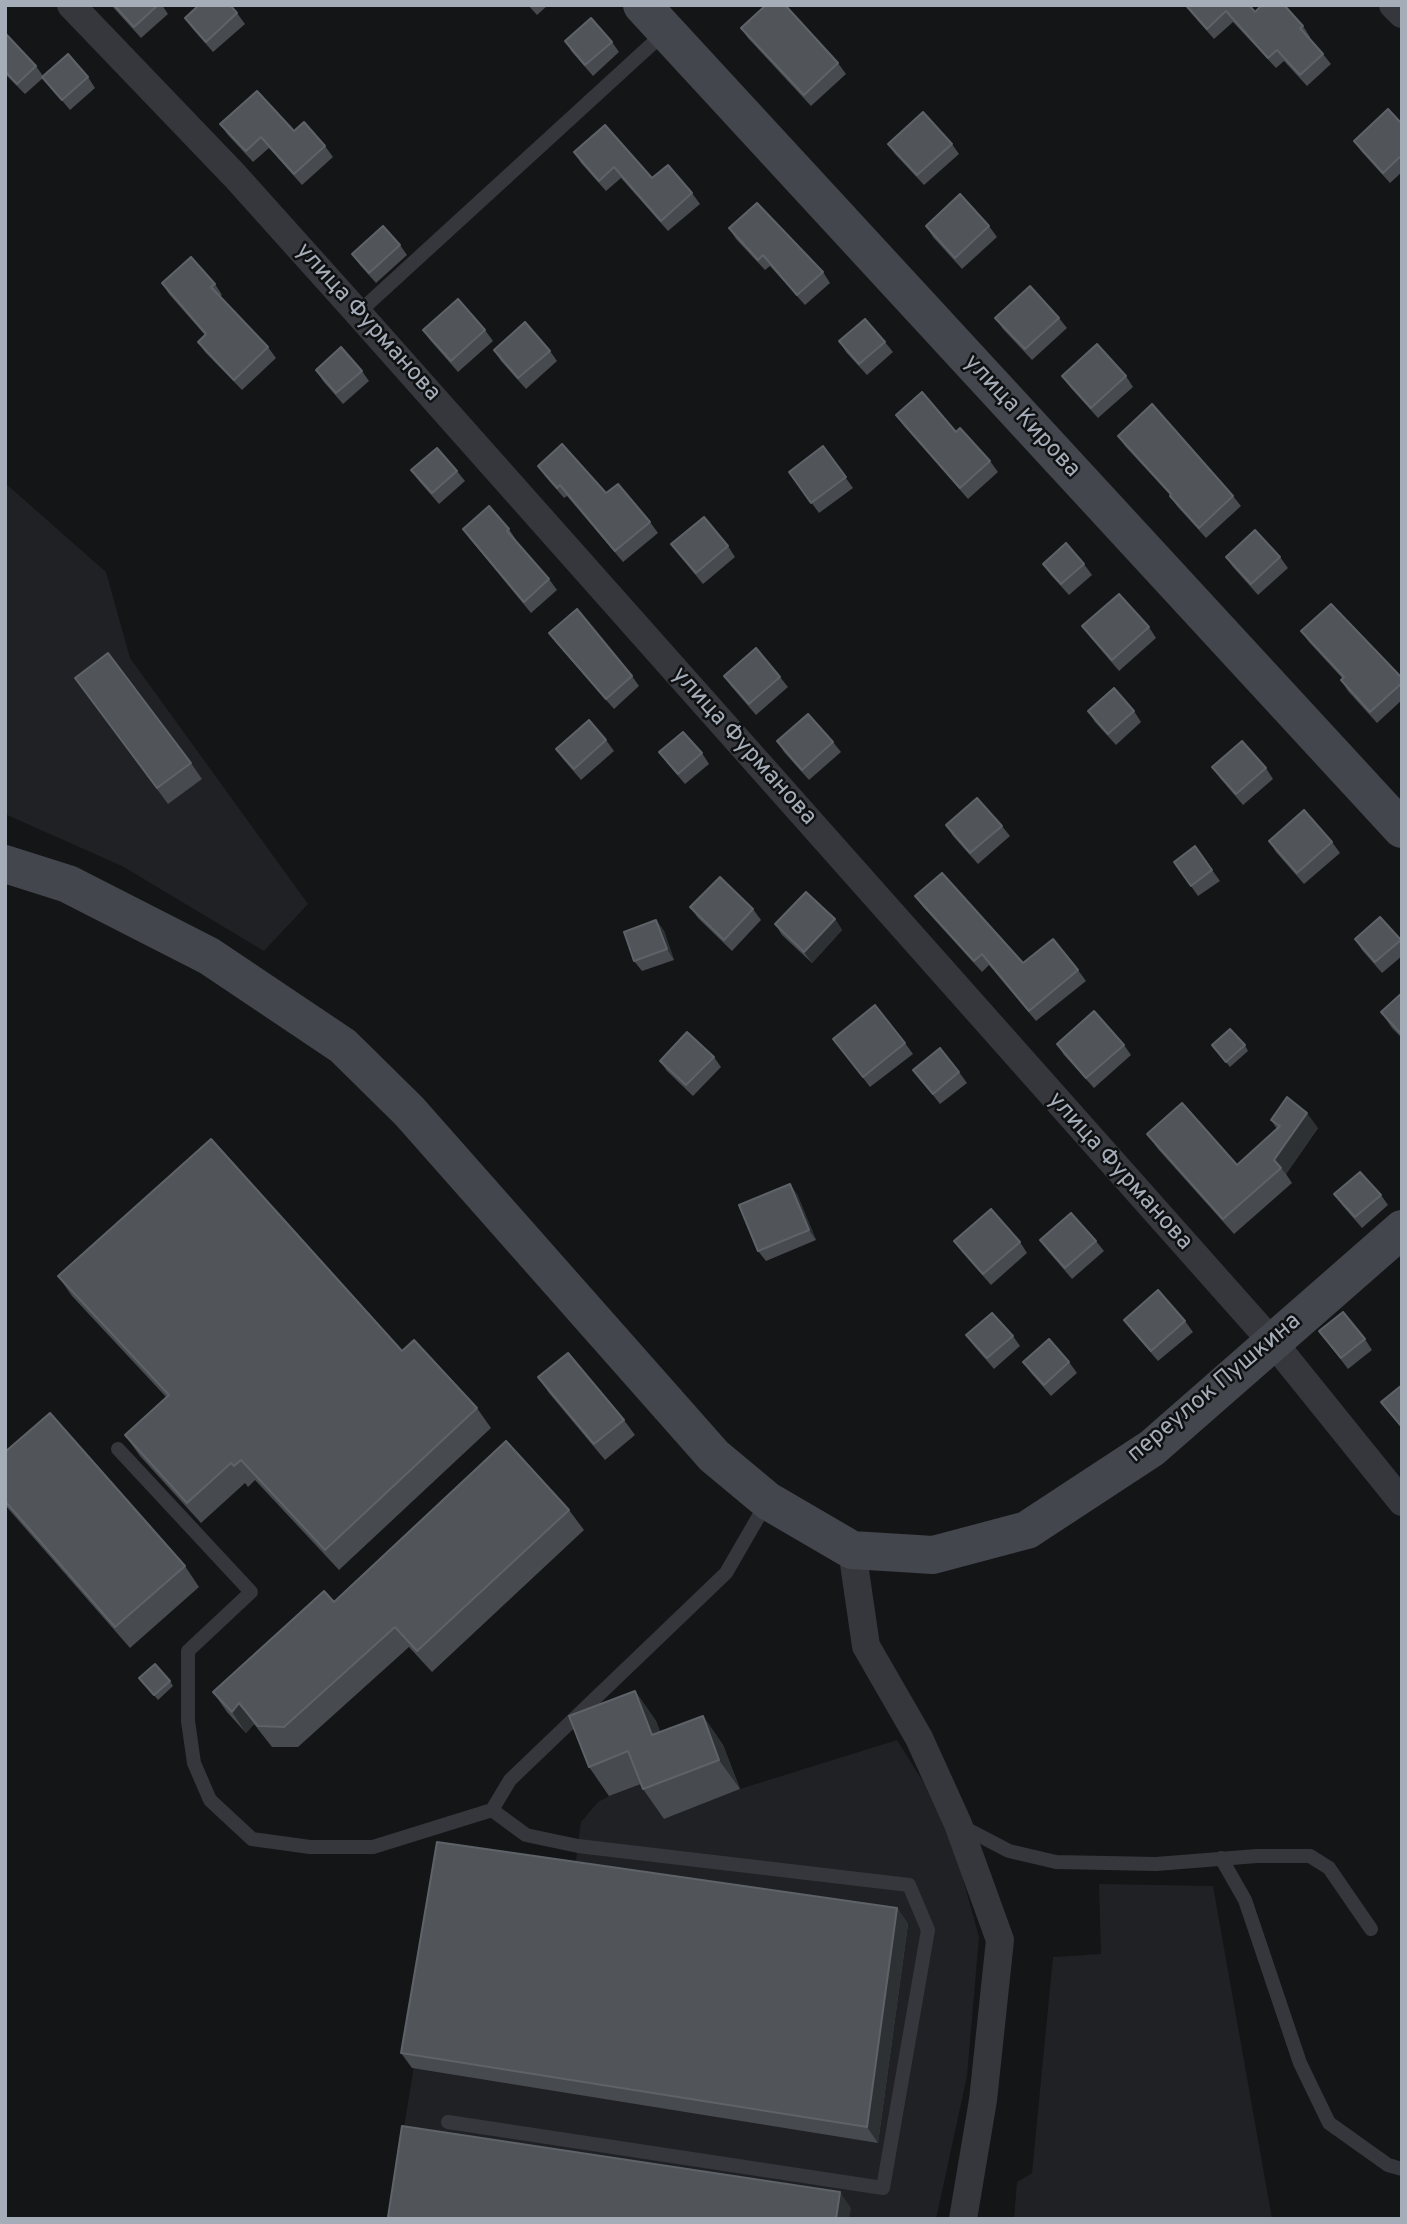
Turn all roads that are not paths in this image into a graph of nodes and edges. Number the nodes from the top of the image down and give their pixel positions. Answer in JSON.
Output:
{"nodes":[{"id":1,"x":71,"y":5,"type":"edge"},
{"id":2,"x":1393,"y":5,"type":"edge"},
{"id":3,"x":1402,"y":14,"type":"edge"},
{"id":4,"x":653,"y":18,"type":"edge"},
{"id":5,"x":358,"y":313,"type":"junction"},
{"id":6,"x":1402,"y":829,"type":"edge"},
{"id":7,"x":5,"y":864,"type":"edge"},
{"id":8,"x":1402,"y":1230,"type":"edge"},
{"id":9,"x":1270,"y":1342,"type":"junction"},
{"id":10,"x":118,"y":1449,"type":"dead end"},
{"id":11,"x":768,"y":1501,"type":"junction"},
{"id":12,"x":1402,"y":1502,"type":"edge"},
{"id":13,"x":852,"y":1550,"type":"junction"},
{"id":14,"x":492,"y":1810,"type":"junction"},
{"id":15,"x":958,"y":1824,"type":"junction"},
{"id":16,"x":1221,"y":1858,"type":"junction"},
{"id":17,"x":1371,"y":1929,"type":"dead end"},
{"id":18,"x":448,"y":2122,"type":"dead end"},
{"id":19,"x":1402,"y":2169,"type":"edge"},
{"id":20,"x":966,"y":2218,"type":"edge"}],
"edges":[{"from":1,"to":5,"type":"street","name":"улица Фурманова"},
{"from":2,"to":3,"type":"street"},
{"from":4,"to":5,"type":"lane"},
{"from":4,"to":6,"type":"street","name":"улица Кирова"},
{"from":5,"to":9,"type":"street","name":"улица Фурманова"},
{"from":7,"to":11,"type":"street"},
{"from":8,"to":9,"type":"street","name":"переулок Пушкина"},
{"from":9,"to":12,"type":"street","name":"улица Фурманова"},
{"from":9,"to":13,"type":"street","name":"переулок Пушкина"},
{"from":10,"to":14,"type":"lane"},
{"from":11,"to":13,"type":"street"},
{"from":11,"to":14,"type":"lane"},
{"from":13,"to":15,"type":"street"},
{"from":14,"to":18,"type":"lane"},
{"from":15,"to":16,"type":"lane"},
{"from":15,"to":20,"type":"street"},
{"from":16,"to":17,"type":"lane"},
{"from":16,"to":19,"type":"lane"}]}
